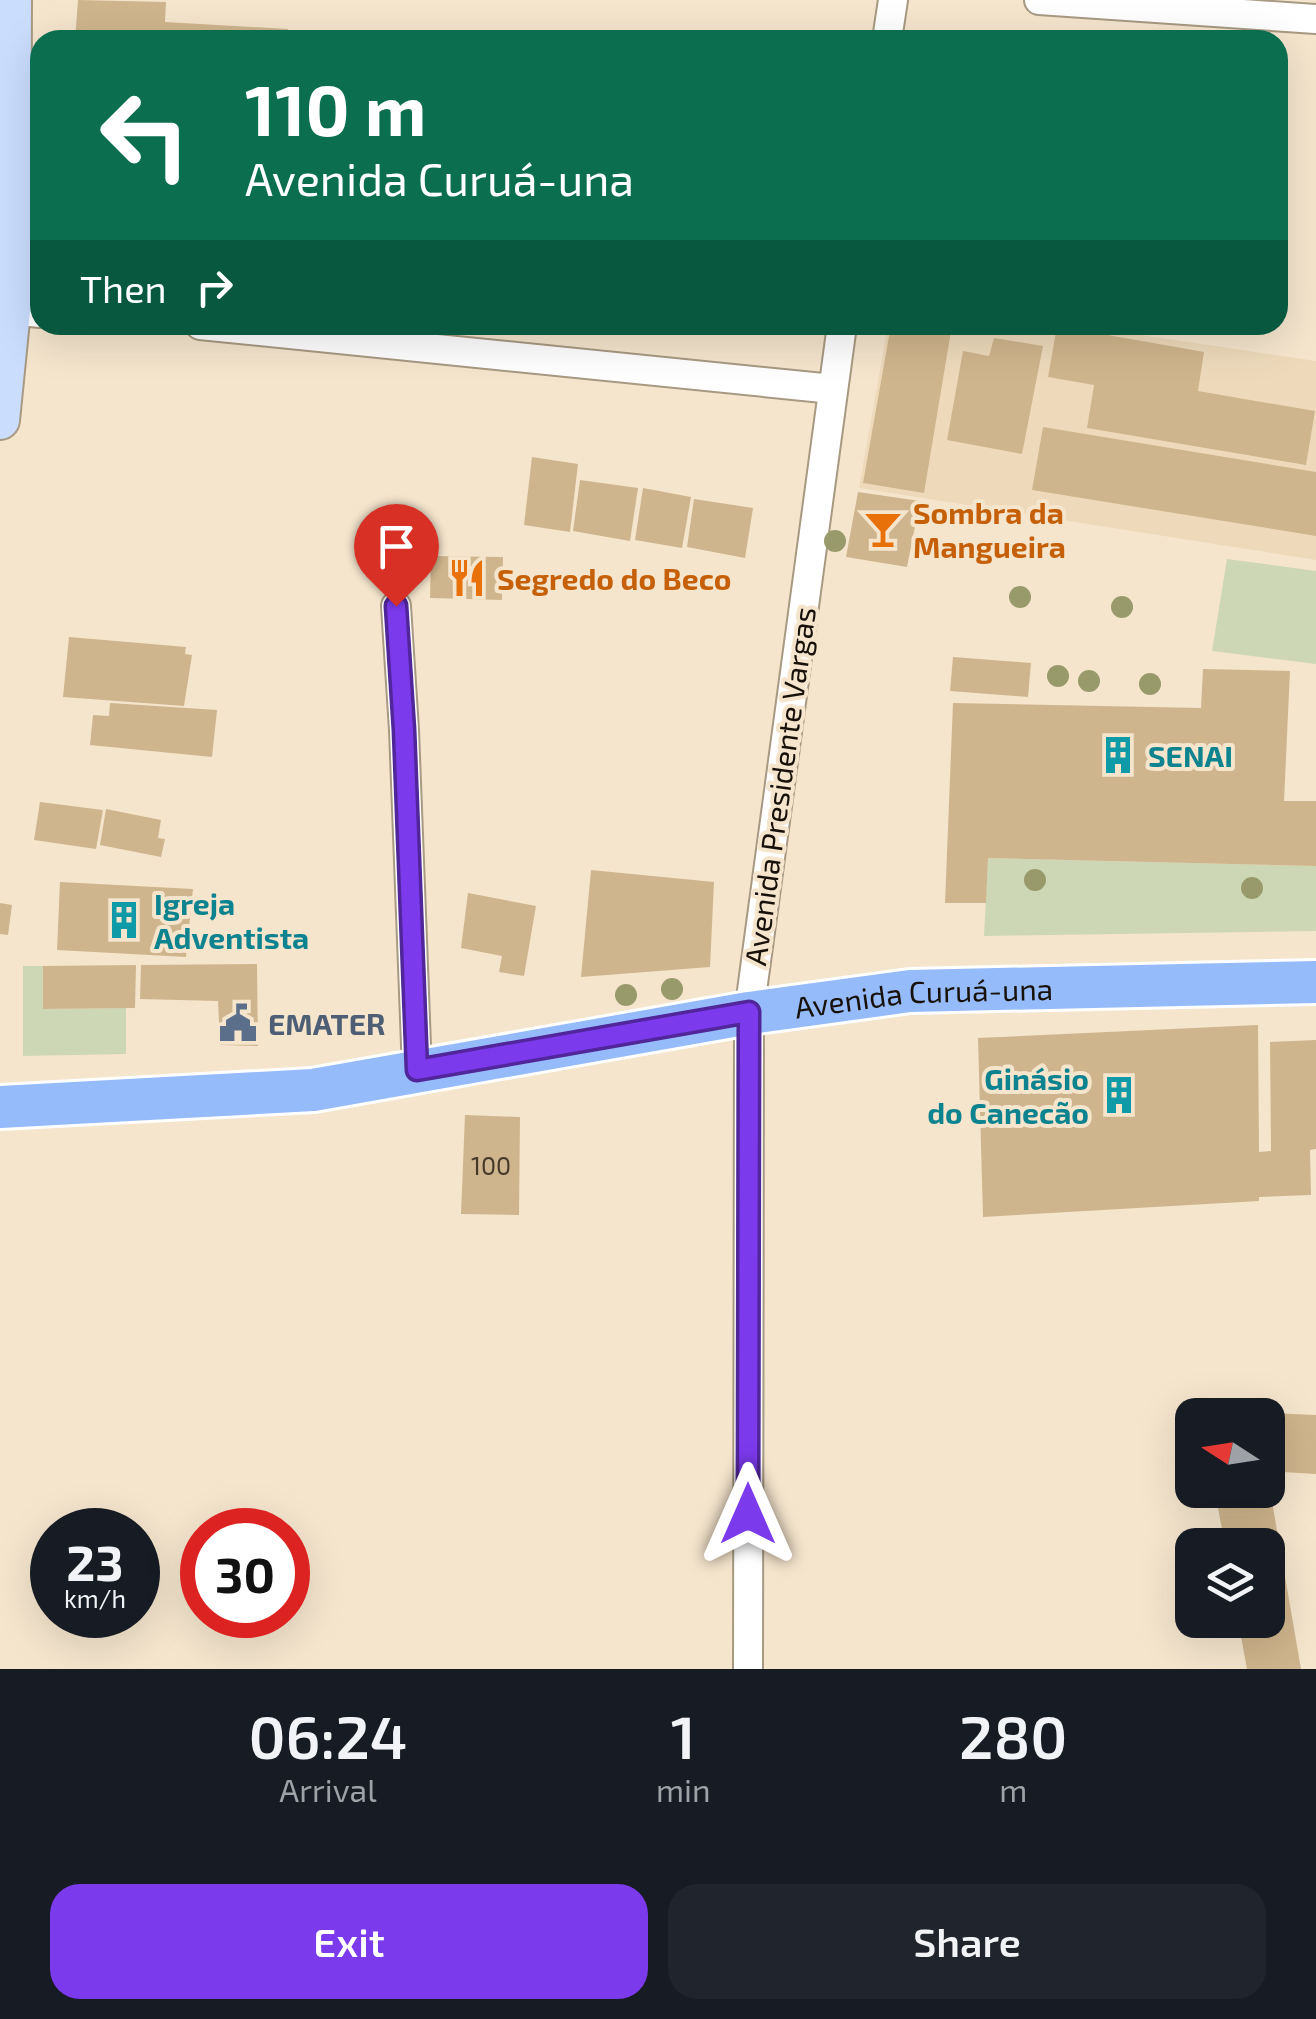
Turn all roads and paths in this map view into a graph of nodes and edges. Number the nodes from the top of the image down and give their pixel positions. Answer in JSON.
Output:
{"nodes":[{"id":1,"x":12,"y":0,"type":"edge"},
{"id":2,"x":893,"y":0,"type":"edge"},
{"id":3,"x":1039,"y":0,"type":"edge"},
{"id":4,"x":1316,"y":20,"type":"edge"},
{"id":5,"x":888,"y":30,"type":"edge"},
{"id":6,"x":6,"y":245,"type":"edge"},
{"id":7,"x":26,"y":311,"type":"edge"},
{"id":8,"x":299,"y":335,"type":"edge"},
{"id":9,"x":841,"y":335,"type":"edge"},
{"id":10,"x":833,"y":389,"type":"junction"},
{"id":11,"x":0,"y":420,"type":"edge"},
{"id":12,"x":396,"y":606,"type":"dead end"},
{"id":13,"x":1316,"y":982,"type":"edge"},
{"id":14,"x":749,"y":1012,"type":"junction"},
{"id":15,"x":417,"y":1070,"type":"junction"},
{"id":16,"x":0,"y":1108,"type":"edge"},
{"id":17,"x":748,"y":1669,"type":"edge"}],
"edges":[{"from":1,"to":6,"type":"main road"},
{"from":2,"to":5,"type":"street"},
{"from":3,"to":4,"type":"street"},
{"from":6,"to":7,"type":"main road"},
{"from":7,"to":11,"type":"main road"},
{"from":8,"to":10,"type":"street"},
{"from":9,"to":10,"type":"street","name":"Avenida Presidente Vargas"},
{"from":10,"to":14,"type":"street","name":"Avenida Presidente Vargas"},
{"from":12,"to":15,"type":"street"},
{"from":13,"to":14,"type":"main road","name":"Avenida Curuá-una"},
{"from":14,"to":15,"type":"main road","name":"Avenida Curuá-una"},
{"from":14,"to":17,"type":"street","name":"Avenida Presidente Vargas"},
{"from":15,"to":16,"type":"main road","name":"Avenida Curuá-una"}]}
